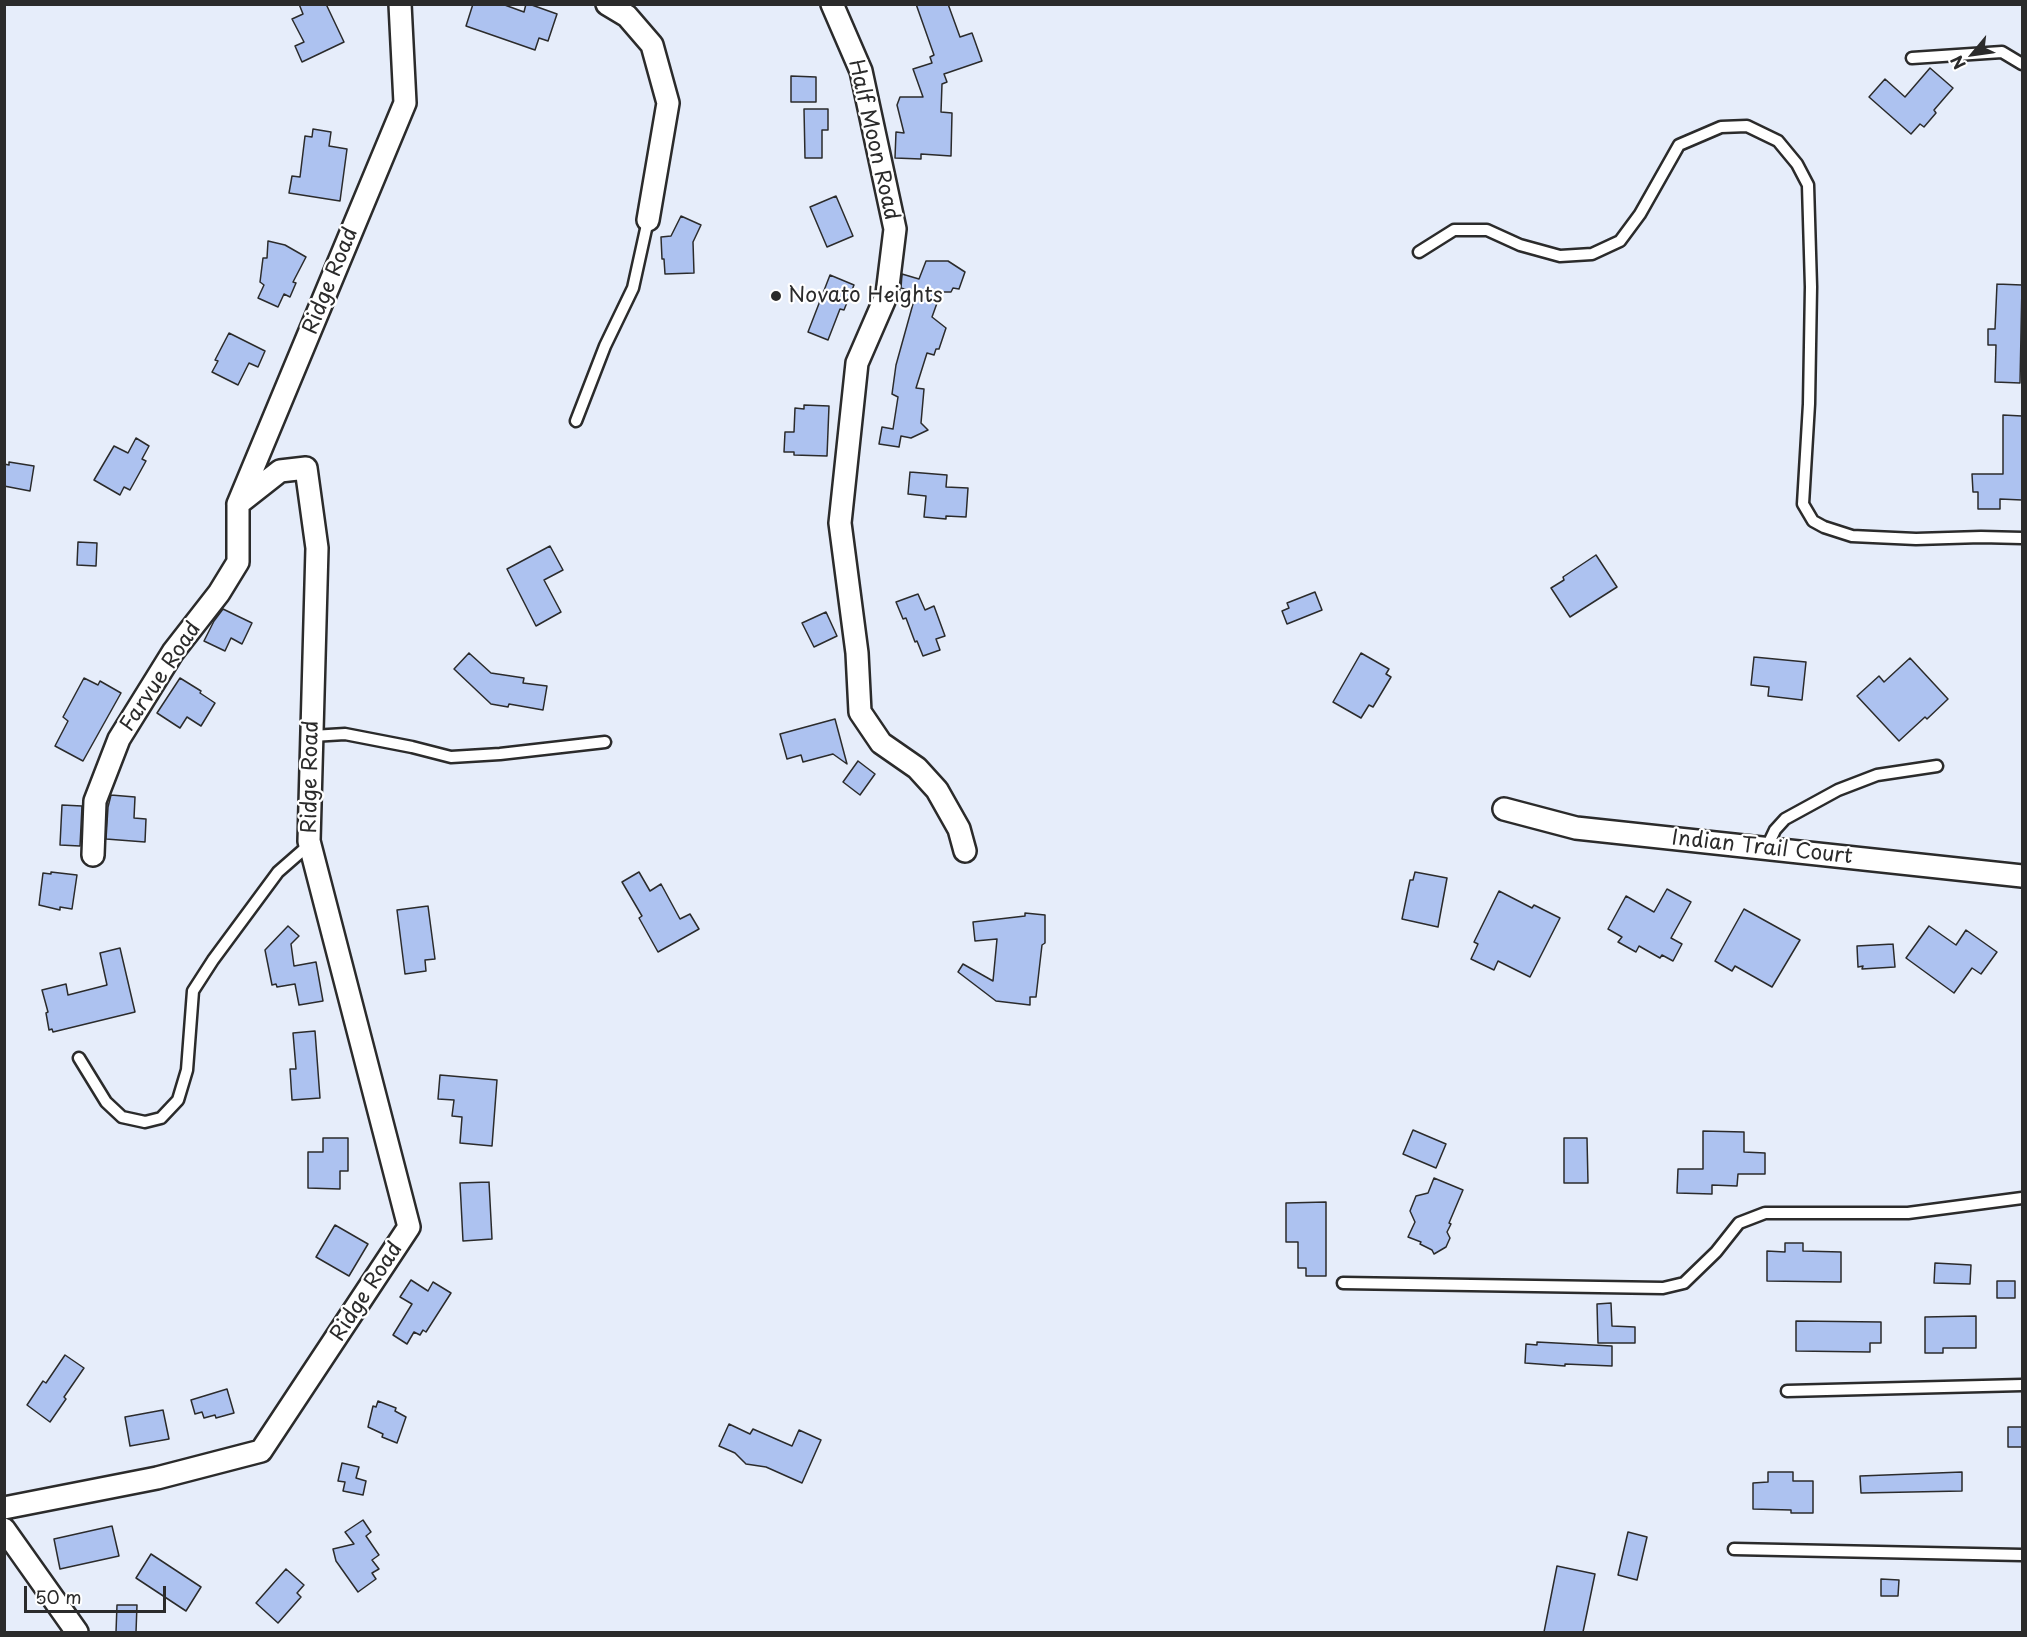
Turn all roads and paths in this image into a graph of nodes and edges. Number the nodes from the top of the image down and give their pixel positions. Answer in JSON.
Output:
{"nodes":[{"id":1,"x":400,"y":4,"type":"edge"},
{"id":2,"x":607,"y":4,"type":"edge"},
{"id":3,"x":832,"y":4,"type":"edge"},
{"id":4,"x":1912,"y":58,"type":"dead end"},
{"id":5,"x":2022,"y":64,"type":"edge"},
{"id":6,"x":648,"y":220,"type":"joint"},
{"id":7,"x":1419,"y":252,"type":"dead end"},
{"id":8,"x":576,"y":421,"type":"dead end"},
{"id":9,"x":238,"y":504,"type":"junction"},
{"id":10,"x":2022,"y":538,"type":"edge"},
{"id":11,"x":312,"y":736,"type":"junction"},
{"id":12,"x":605,"y":742,"type":"dead end"},
{"id":13,"x":1937,"y":766,"type":"dead end"},
{"id":14,"x":1504,"y":808,"type":"dead end"},
{"id":15,"x":310,"y":844,"type":"junction"},
{"id":16,"x":1766,"y":849,"type":"junction"},
{"id":17,"x":965,"y":851,"type":"dead end"},
{"id":18,"x":93,"y":855,"type":"dead end"},
{"id":19,"x":2022,"y":876,"type":"edge"},
{"id":20,"x":79,"y":1058,"type":"dead end"},
{"id":21,"x":2022,"y":1198,"type":"edge"},
{"id":22,"x":1344,"y":1283,"type":"dead end"},
{"id":23,"x":2022,"y":1385,"type":"edge"},
{"id":24,"x":1787,"y":1391,"type":"dead end"},
{"id":25,"x":4,"y":1508,"type":"edge"},
{"id":26,"x":4,"y":1529,"type":"edge"},
{"id":27,"x":1734,"y":1549,"type":"dead end"},
{"id":28,"x":2022,"y":1555,"type":"edge"},
{"id":29,"x":77,"y":1632,"type":"edge"}],
"edges":[{"from":1,"to":9,"type":"street","name":"Ridge Road"},
{"from":2,"to":6,"type":"street"},
{"from":3,"to":17,"type":"street","name":"Half Moon Road"},
{"from":4,"to":5,"type":"lane"},
{"from":6,"to":8,"type":"lane"},
{"from":7,"to":10,"type":"lane"},
{"from":9,"to":11,"type":"street","name":"Ridge Road"},
{"from":9,"to":18,"type":"street","name":"Farvue Road"},
{"from":11,"to":12,"type":"lane"},
{"from":11,"to":15,"type":"street","name":"Ridge Road"},
{"from":13,"to":16,"type":"lane"},
{"from":14,"to":16,"type":"street","name":"Indian Trail Court"},
{"from":15,"to":20,"type":"lane"},
{"from":15,"to":25,"type":"street","name":"Ridge Road"},
{"from":16,"to":19,"type":"street","name":"Indian Trail Court"},
{"from":21,"to":22,"type":"lane"},
{"from":23,"to":24,"type":"lane"},
{"from":26,"to":29,"type":"street"},
{"from":27,"to":28,"type":"lane"}]}
